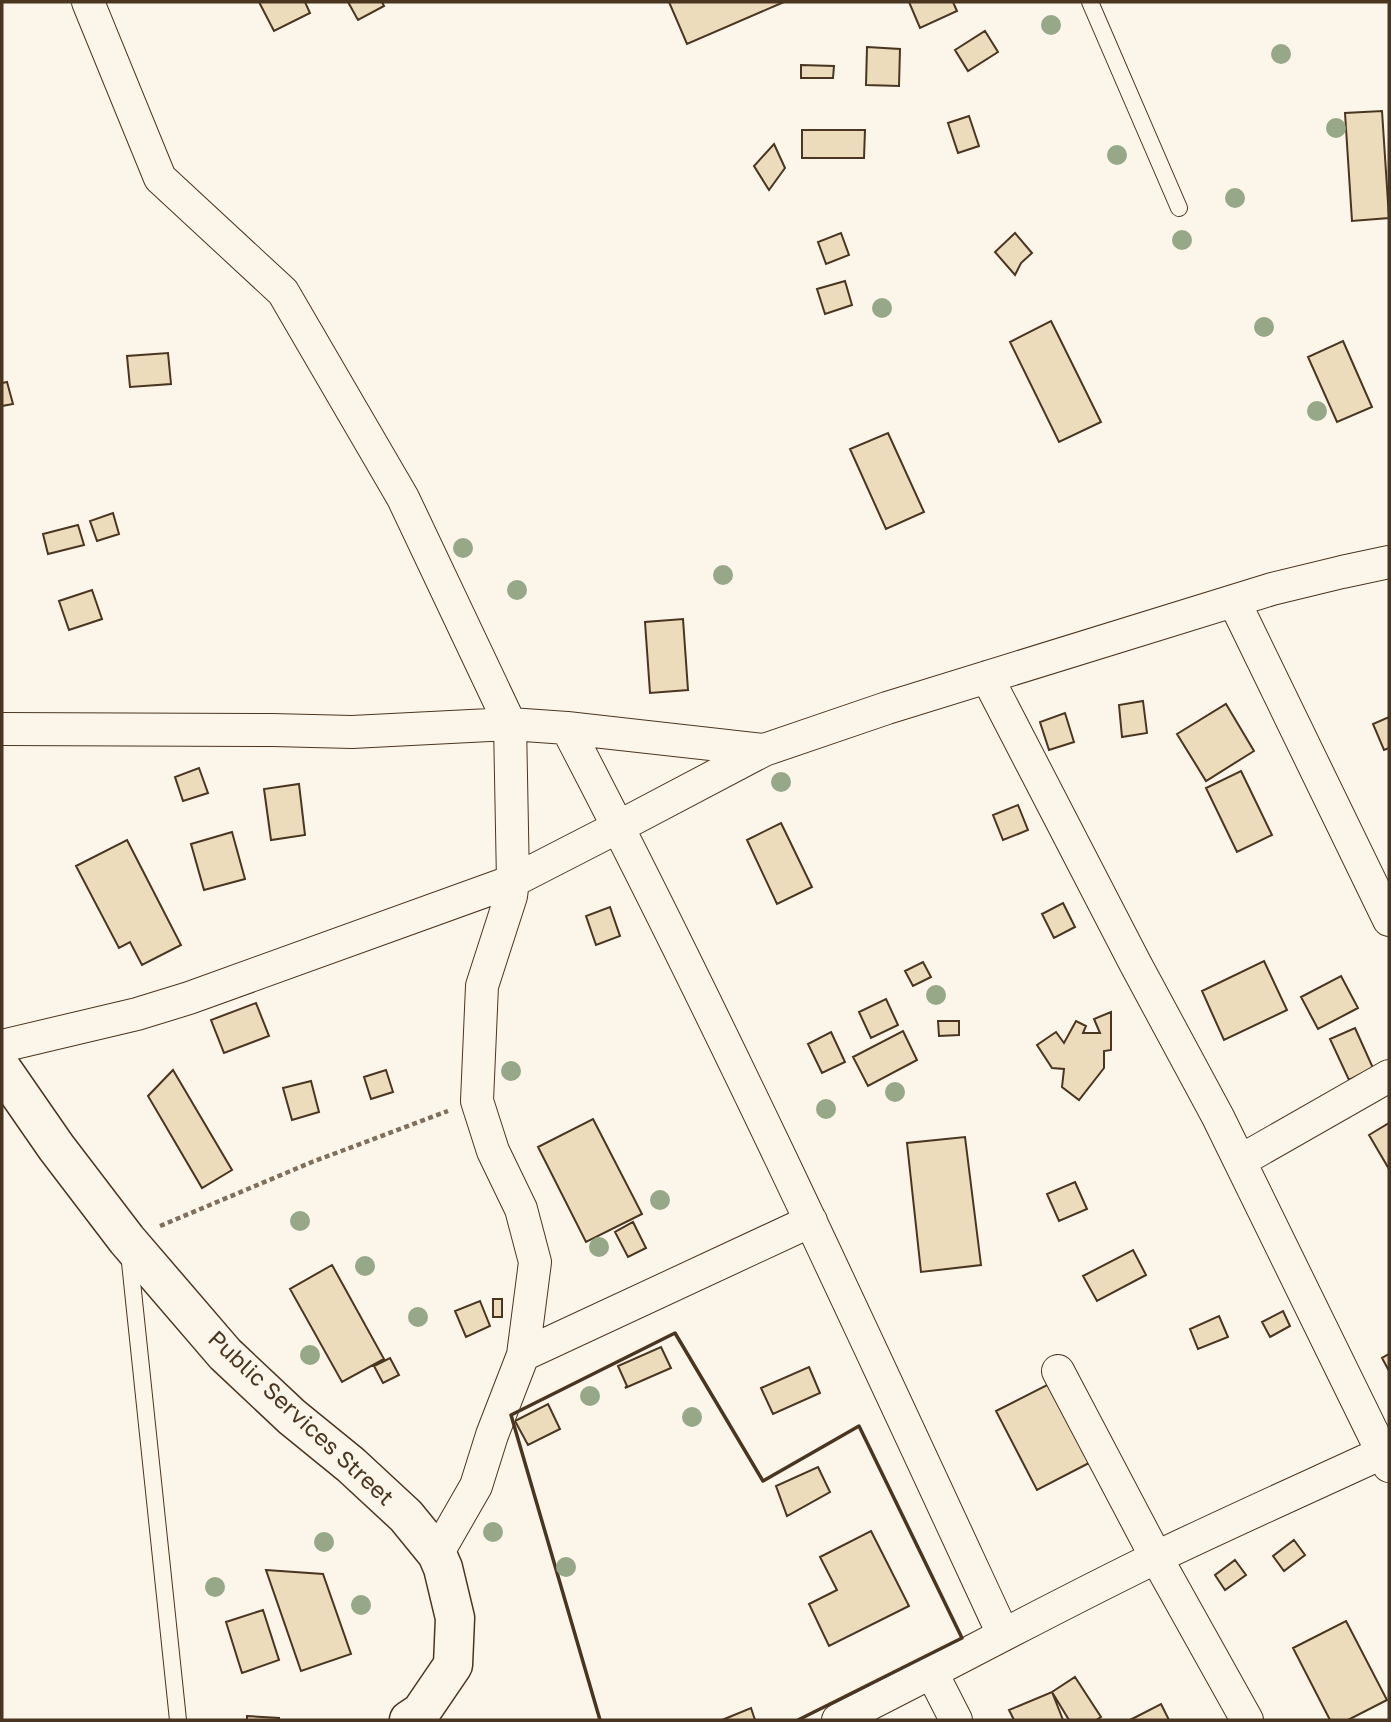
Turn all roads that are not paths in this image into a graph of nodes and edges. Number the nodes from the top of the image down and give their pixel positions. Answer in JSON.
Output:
{"nodes":[{"id":1,"x":88,"y":2,"type":"edge"},
{"id":2,"x":1090,"y":2,"type":"edge"},
{"id":3,"x":1179,"y":208,"type":"dead end"},
{"id":4,"x":1389,"y":562,"type":"edge"},
{"id":5,"x":1234,"y":601,"type":"junction"},
{"id":6,"x":987,"y":677,"type":"junction"},
{"id":7,"x":510,"y":724,"type":"junction"},
{"id":8,"x":567,"y":728,"type":"junction"},
{"id":9,"x":2,"y":729,"type":"edge"},
{"id":10,"x":764,"y":750,"type":"junction"},
{"id":11,"x":618,"y":827,"type":"junction"},
{"id":12,"x":513,"y":881,"type":"junction"},
{"id":13,"x":1389,"y":920,"type":"edge"},
{"id":14,"x":2,"y":1046,"type":"edge"},
{"id":15,"x":2,"y":1069,"type":"edge"},
{"id":16,"x":1389,"y":1076,"type":"edge"},
{"id":17,"x":1240,"y":1161,"type":"junction"},
{"id":18,"x":811,"y":1221,"type":"junction"},
{"id":19,"x":127,"y":1240,"type":"junction"},
{"id":20,"x":523,"y":1355,"type":"junction"},
{"id":21,"x":1058,"y":1371,"type":"dead end"},
{"id":22,"x":1385,"y":1460,"type":"edge"},
{"id":23,"x":437,"y":1554,"type":"junction"},
{"id":24,"x":1156,"y":1557,"type":"junction"},
{"id":25,"x":1003,"y":1634,"type":"junction"},
{"id":26,"x":932,"y":1673,"type":"junction"},
{"id":27,"x":423,"y":1717,"type":"edge"},
{"id":28,"x":178,"y":1720,"type":"edge"},
{"id":29,"x":838,"y":1720,"type":"edge"},
{"id":30,"x":956,"y":1720,"type":"edge"},
{"id":31,"x":1247,"y":1720,"type":"edge"}],
"edges":[{"from":1,"to":7,"type":"street"},
{"from":2,"to":3,"type":"lane"},
{"from":4,"to":5,"type":"street"},
{"from":5,"to":6,"type":"street"},
{"from":5,"to":13,"type":"street"},
{"from":6,"to":10,"type":"street"},
{"from":6,"to":17,"type":"street"},
{"from":7,"to":8,"type":"street"},
{"from":7,"to":9,"type":"street"},
{"from":7,"to":12,"type":"street"},
{"from":8,"to":10,"type":"street"},
{"from":8,"to":11,"type":"street"},
{"from":10,"to":11,"type":"street"},
{"from":11,"to":12,"type":"street"},
{"from":11,"to":18,"type":"street"},
{"from":12,"to":14,"type":"street"},
{"from":12,"to":20,"type":"street"},
{"from":15,"to":19,"type":"street","name":"Public Services Street"},
{"from":16,"to":17,"type":"street"},
{"from":17,"to":22,"type":"street"},
{"from":18,"to":20,"type":"street"},
{"from":18,"to":25,"type":"street"},
{"from":19,"to":23,"type":"street","name":"Public Services Street"},
{"from":19,"to":28,"type":"lane"},
{"from":20,"to":23,"type":"street"},
{"from":21,"to":24,"type":"street"},
{"from":22,"to":24,"type":"street"},
{"from":23,"to":27,"type":"street","name":"Public Services Street"},
{"from":24,"to":25,"type":"street"},
{"from":24,"to":31,"type":"street"},
{"from":25,"to":26,"type":"street"},
{"from":26,"to":29,"type":"street"},
{"from":26,"to":30,"type":"street"}]}
